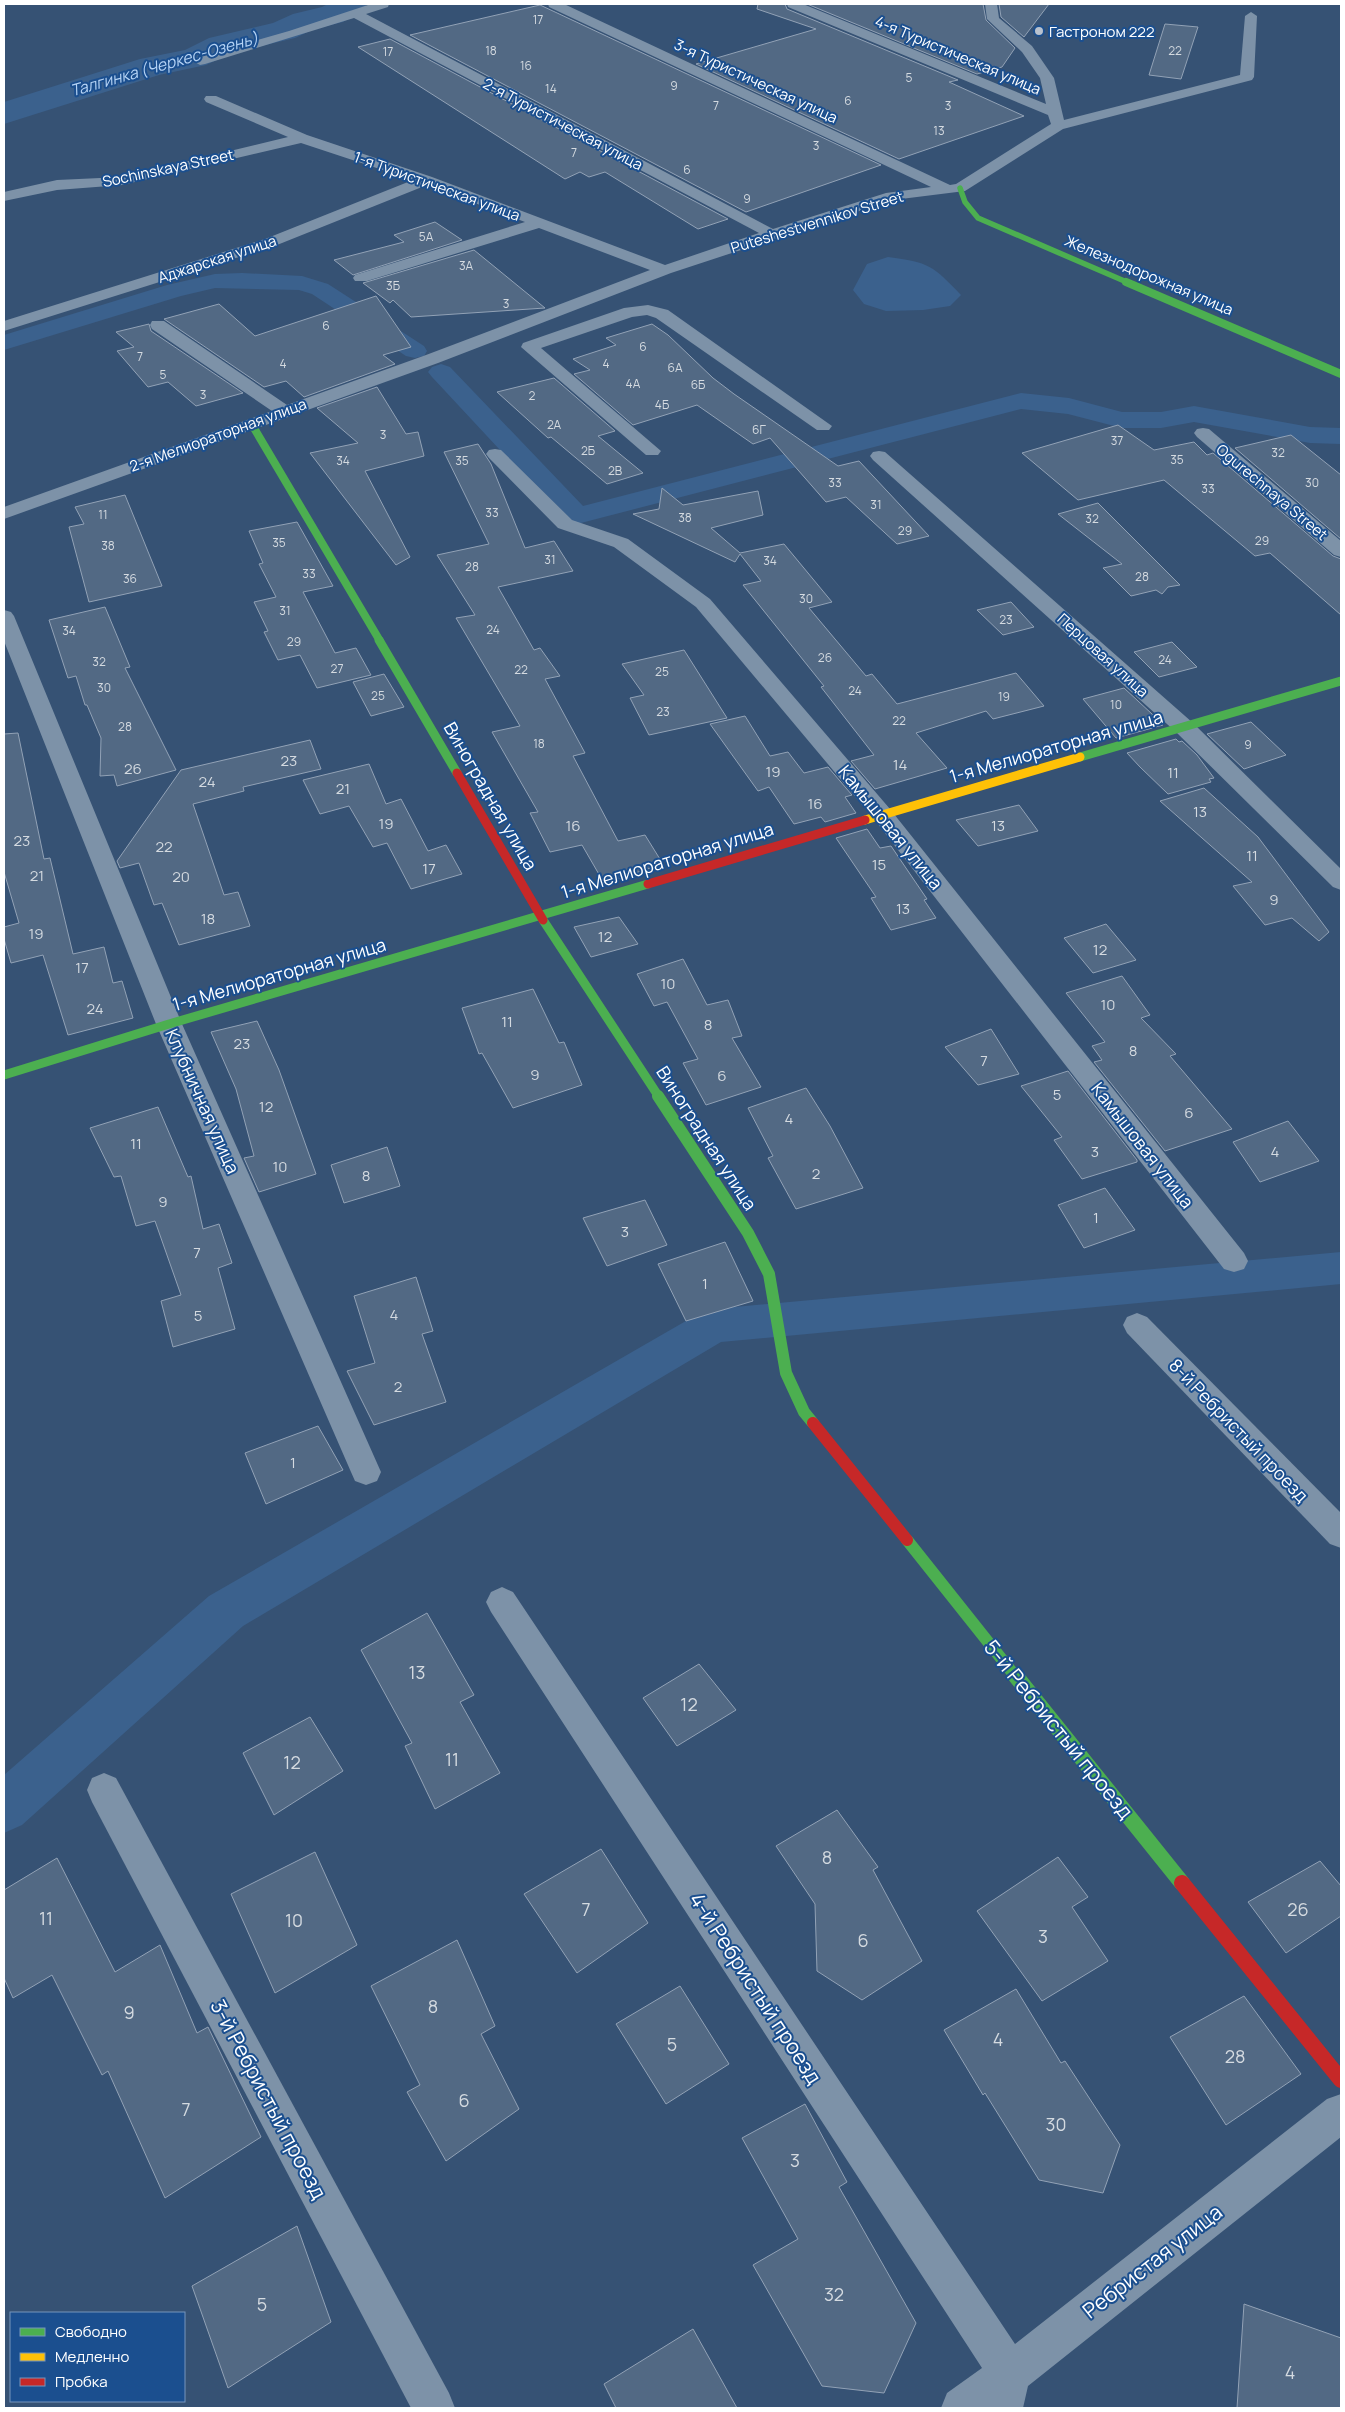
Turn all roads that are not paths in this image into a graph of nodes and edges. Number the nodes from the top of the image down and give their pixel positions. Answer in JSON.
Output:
{"nodes":[{"id":1,"x":383,"y":4,"type":"edge"},
{"id":2,"x":554,"y":4,"type":"edge"},
{"id":3,"x":793,"y":4,"type":"edge"},
{"id":4,"x":991,"y":4,"type":"edge"},
{"id":5,"x":354,"y":13,"type":"junction"},
{"id":6,"x":1251,"y":16,"type":"dead end"},
{"id":7,"x":200,"y":61,"type":"dead end"},
{"id":8,"x":211,"y":98,"type":"dead end"},
{"id":9,"x":1056,"y":120,"type":"junction"},
{"id":10,"x":302,"y":138,"type":"junction"},
{"id":11,"x":427,"y":180,"type":"junction"},
{"id":12,"x":952,"y":188,"type":"junction"},
{"id":13,"x":4,"y":197,"type":"edge"},
{"id":14,"x":539,"y":222,"type":"junction"},
{"id":15,"x":772,"y":234,"type":"junction"},
{"id":16,"x":665,"y":270,"type":"junction"},
{"id":17,"x":361,"y":278,"type":"dead end"},
{"id":18,"x":158,"y":325,"type":"dead end"},
{"id":19,"x":4,"y":326,"type":"edge"},
{"id":20,"x":507,"y":331,"type":"junction"},
{"id":21,"x":528,"y":347,"type":"junction"},
{"id":22,"x":432,"y":359,"type":"joint"},
{"id":23,"x":1341,"y":374,"type":"edge"},
{"id":24,"x":284,"y":411,"type":"junction"},
{"id":25,"x":251,"y":423,"type":"junction"},
{"id":26,"x":823,"y":426,"type":"dead end"},
{"id":27,"x":1203,"y":433,"type":"dead end"},
{"id":28,"x":652,"y":451,"type":"dead end"},
{"id":29,"x":495,"y":454,"type":"dead end"},
{"id":30,"x":879,"y":456,"type":"dead end"},
{"id":31,"x":7,"y":508,"type":"edge"},
{"id":32,"x":1341,"y":551,"type":"edge"},
{"id":33,"x":4,"y":616,"type":"edge"},
{"id":34,"x":1341,"y":681,"type":"edge"},
{"id":35,"x":1184,"y":728,"type":"junction"},
{"id":36,"x":882,"y":814,"type":"junction"},
{"id":37,"x":1341,"y":882,"type":"edge"},
{"id":38,"x":541,"y":916,"type":"junction"},
{"id":39,"x":169,"y":1024,"type":"junction"},
{"id":40,"x":4,"y":1075,"type":"edge"},
{"id":41,"x":1234,"y":1261,"type":"dead end"},
{"id":42,"x":1137,"y":1325,"type":"dead end"},
{"id":43,"x":786,"y":1372,"type":"joint"},
{"id":44,"x":366,"y":1472,"type":"dead end"},
{"id":45,"x":1341,"y":1534,"type":"edge"},
{"id":46,"x":502,"y":1602,"type":"dead end"},
{"id":47,"x":104,"y":1790,"type":"dead end"},
{"id":48,"x":1341,"y":2080,"type":"edge"},
{"id":49,"x":1341,"y":2113,"type":"edge"},
{"id":50,"x":1006,"y":2391,"type":"edge"},
{"id":51,"x":434,"y":2408,"type":"edge"},
{"id":52,"x":962,"y":2408,"type":"edge"}],
"edges":[{"from":1,"to":5,"type":"street"},
{"from":2,"to":12,"type":"street","name":"3-я Туристическая улица"},
{"from":3,"to":9,"type":"street","name":"4-я Туристическая улица"},
{"from":4,"to":9,"type":"street"},
{"from":5,"to":7,"type":"street"},
{"from":5,"to":15,"type":"street","name":"2-я Туристическая улица"},
{"from":6,"to":9,"type":"street","name":"Puteshestvennikov Street"},
{"from":8,"to":10,"type":"street","name":"1-я Туристическая улица"},
{"from":9,"to":12,"type":"street","name":"Puteshestvennikov Street"},
{"from":10,"to":11,"type":"street","name":"1-я Туристическая улица"},
{"from":10,"to":13,"type":"street","name":"Sochinskaya Street"},
{"from":11,"to":14,"type":"street","name":"1-я Туристическая улица"},
{"from":11,"to":19,"type":"street","name":"Аджарская улица"},
{"from":12,"to":15,"type":"street","name":"Puteshestvennikov Street"},
{"from":12,"to":23,"type":"street","name":"Железнодорожная улица"},
{"from":14,"to":16,"type":"street","name":"1-я Туристическая улица"},
{"from":14,"to":17,"type":"street"},
{"from":15,"to":16,"type":"street","name":"Puteshestvennikov Street"},
{"from":16,"to":20,"type":"street","name":"Puteshestvennikov Street"},
{"from":18,"to":24,"type":"street"},
{"from":20,"to":21,"type":"street"},
{"from":20,"to":22,"type":"street","name":"Puteshestvennikov Street"},
{"from":21,"to":26,"type":"street"},
{"from":21,"to":28,"type":"street"},
{"from":22,"to":24,"type":"street","name":"2-я Мелиораторная улица"},
{"from":24,"to":25,"type":"street","name":"2-я Мелиораторная улица"},
{"from":25,"to":31,"type":"street","name":"2-я Мелиораторная улица"},
{"from":25,"to":38,"type":"street","name":"Виноградная улица"},
{"from":27,"to":32,"type":"street","name":"Ogurechnaya Street"},
{"from":29,"to":36,"type":"street","name":"Камышовая улица"},
{"from":30,"to":35,"type":"street","name":"Перцовая улица"},
{"from":33,"to":39,"type":"street","name":"Клубничная улица"},
{"from":34,"to":35,"type":"street","name":"1-я Мелиораторная улица"},
{"from":35,"to":36,"type":"street","name":"1-я Мелиораторная улица"},
{"from":35,"to":37,"type":"street","name":"Перцовая улица"},
{"from":36,"to":38,"type":"street","name":"1-я Мелиораторная улица"},
{"from":36,"to":41,"type":"street","name":"Камышовая улица"},
{"from":38,"to":39,"type":"street","name":"1-я Мелиораторная улица"},
{"from":38,"to":43,"type":"street","name":"Виноградная улица"},
{"from":39,"to":40,"type":"street","name":"1-я Мелиораторная улица"},
{"from":39,"to":44,"type":"street","name":"Клубничная улица"},
{"from":42,"to":45,"type":"street","name":"8-й Ребристый проезд"},
{"from":43,"to":48,"type":"street","name":"5-й Ребристый проезд"},
{"from":46,"to":50,"type":"street","name":"4-й Ребристый проезд"},
{"from":47,"to":51,"type":"street","name":"3-й Ребристый проезд"},
{"from":49,"to":50,"type":"street","name":"Ребристая улица"},
{"from":50,"to":52,"type":"street","name":"Ребристая улица"}]}
